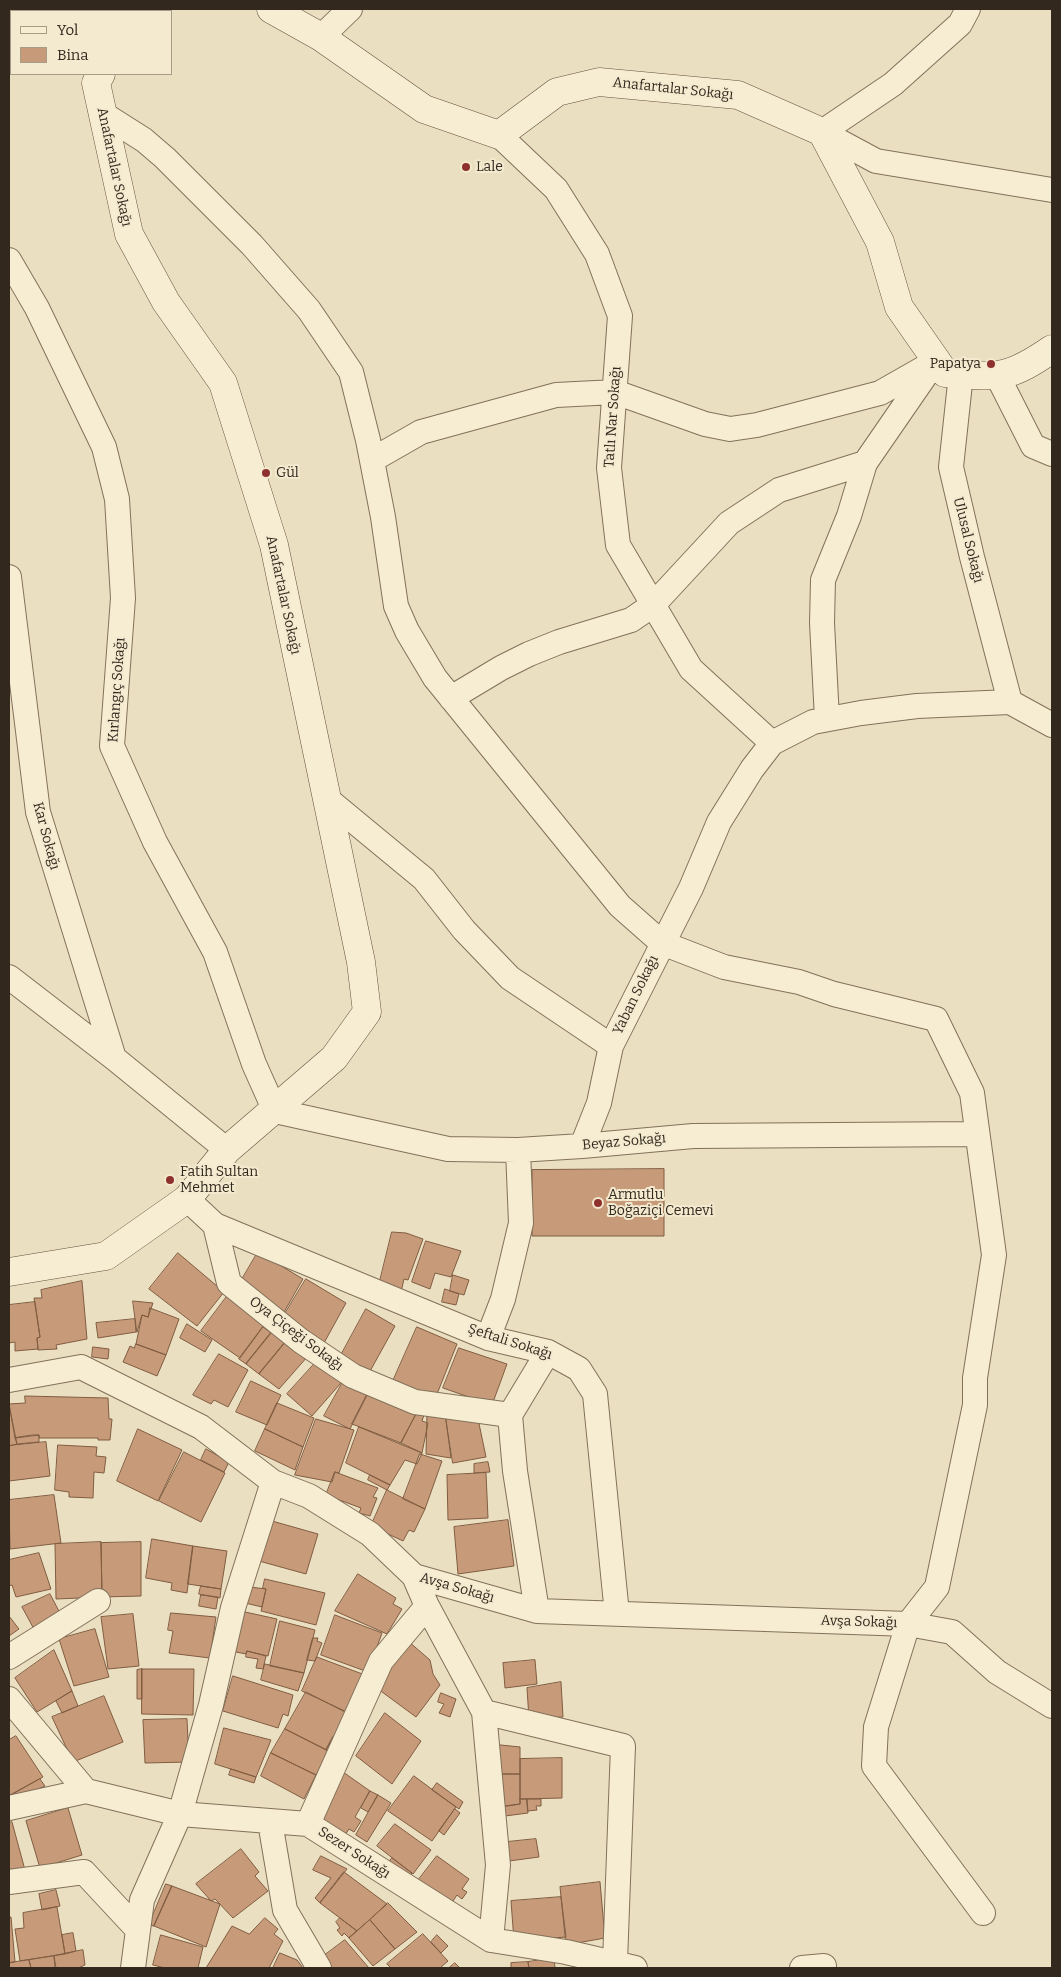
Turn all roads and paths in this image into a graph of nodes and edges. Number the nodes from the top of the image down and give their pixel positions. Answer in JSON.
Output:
{"nodes":[{"id":1,"x":270,"y":9,"type":"edge"},
{"id":2,"x":350,"y":9,"type":"edge"},
{"id":3,"x":968,"y":9,"type":"edge"},
{"id":4,"x":321,"y":37,"type":"junction"},
{"id":5,"x":100,"y":75,"type":"edge"},
{"id":6,"x":103,"y":114,"type":"junction"},
{"id":7,"x":822,"y":132,"type":"junction"},
{"id":8,"x":499,"y":135,"type":"junction"},
{"id":9,"x":1052,"y":190,"type":"edge"},
{"id":10,"x":9,"y":260,"type":"edge"},
{"id":11,"x":1052,"y":349,"type":"edge"},
{"id":12,"x":936,"y":360,"type":"junction"},
{"id":13,"x":961,"y":374,"type":"junction"},
{"id":14,"x":998,"y":377,"type":"junction"},
{"id":15,"x":615,"y":392,"type":"junction"},
{"id":16,"x":1052,"y":454,"type":"edge"},
{"id":17,"x":372,"y":460,"type":"junction"},
{"id":18,"x":865,"y":463,"type":"junction"},
{"id":19,"x":9,"y":577,"type":"edge"},
{"id":20,"x":654,"y":605,"type":"junction"},
{"id":21,"x":451,"y":698,"type":"junction"},
{"id":22,"x":1010,"y":702,"type":"junction"},
{"id":23,"x":827,"y":719,"type":"junction"},
{"id":24,"x":1052,"y":724,"type":"edge"},
{"id":25,"x":772,"y":743,"type":"junction"},
{"id":26,"x":326,"y":798,"type":"junction"},
{"id":27,"x":662,"y":944,"type":"junction"},
{"id":28,"x":9,"y":977,"type":"edge"},
{"id":29,"x":611,"y":1046,"type":"junction"},
{"id":30,"x":114,"y":1058,"type":"junction"},
{"id":31,"x":275,"y":1111,"type":"junction"},
{"id":32,"x":977,"y":1134,"type":"junction"},
{"id":33,"x":582,"y":1146,"type":"junction"},
{"id":34,"x":227,"y":1150,"type":"junction"},
{"id":35,"x":518,"y":1150,"type":"junction"},
{"id":36,"x":187,"y":1199,"type":"junction"},
{"id":37,"x":216,"y":1225,"type":"junction"},
{"id":38,"x":9,"y":1272,"type":"edge"},
{"id":39,"x":488,"y":1338,"type":"junction"},
{"id":40,"x":548,"y":1352,"type":"junction"},
{"id":41,"x":9,"y":1380,"type":"edge"},
{"id":42,"x":510,"y":1415,"type":"junction"},
{"id":43,"x":273,"y":1482,"type":"junction"},
{"id":44,"x":414,"y":1576,"type":"junction"},
{"id":45,"x":98,"y":1601,"type":"dead end"},
{"id":46,"x":427,"y":1606,"type":"junction"},
{"id":47,"x":537,"y":1610,"type":"junction"},
{"id":48,"x":617,"y":1614,"type":"junction"},
{"id":49,"x":908,"y":1624,"type":"junction"},
{"id":50,"x":9,"y":1656,"type":"edge"},
{"id":51,"x":9,"y":1699,"type":"edge"},
{"id":52,"x":1052,"y":1706,"type":"edge"},
{"id":53,"x":484,"y":1712,"type":"junction"},
{"id":54,"x":86,"y":1791,"type":"junction"},
{"id":55,"x":9,"y":1808,"type":"edge"},
{"id":56,"x":180,"y":1814,"type":"junction"},
{"id":57,"x":270,"y":1822,"type":"junction"},
{"id":58,"x":308,"y":1824,"type":"junction"},
{"id":59,"x":9,"y":1882,"type":"edge"},
{"id":60,"x":983,"y":1913,"type":"dead end"},
{"id":61,"x":138,"y":1930,"type":"junction"},
{"id":62,"x":491,"y":1940,"type":"junction"},
{"id":63,"x":625,"y":1965,"type":"edge"},
{"id":64,"x":133,"y":1968,"type":"edge"},
{"id":65,"x":319,"y":1968,"type":"edge"}],
"edges":[{"from":1,"to":4,"type":"main road"},
{"from":2,"to":4,"type":"street"},
{"from":3,"to":7,"type":"street"},
{"from":4,"to":8,"type":"main road"},
{"from":5,"to":6,"type":"main road","name":"Anafartalar Sokağı"},
{"from":6,"to":17,"type":"street"},
{"from":6,"to":26,"type":"main road","name":"Anafartalar Sokağı"},
{"from":7,"to":8,"type":"main road","name":"Anafartalar Sokağı"},
{"from":7,"to":9,"type":"street"},
{"from":7,"to":12,"type":"main road"},
{"from":8,"to":15,"type":"street","name":"Tatlı Nar Sokağı"},
{"from":10,"to":31,"type":"street","name":"Kırlangıç Sokağı"},
{"from":11,"to":14,"type":"main road"},
{"from":12,"to":13,"type":"main road"},
{"from":12,"to":15,"type":"street"},
{"from":12,"to":18,"type":"street"},
{"from":13,"to":14,"type":"main road"},
{"from":13,"to":22,"type":"street","name":"Ulusal Sokağı"},
{"from":14,"to":16,"type":"street"},
{"from":15,"to":17,"type":"street"},
{"from":15,"to":20,"type":"street","name":"Tatlı Nar Sokağı"},
{"from":17,"to":21,"type":"street"},
{"from":18,"to":20,"type":"street"},
{"from":18,"to":23,"type":"street"},
{"from":19,"to":30,"type":"street","name":"Kar Sokağı"},
{"from":20,"to":21,"type":"street"},
{"from":20,"to":25,"type":"street","name":"Tatlı Nar Sokağı"},
{"from":21,"to":27,"type":"street"},
{"from":22,"to":23,"type":"street"},
{"from":22,"to":24,"type":"street"},
{"from":23,"to":25,"type":"street"},
{"from":25,"to":27,"type":"street","name":"Yaban Sokağı"},
{"from":26,"to":29,"type":"street"},
{"from":26,"to":31,"type":"main road","name":"Anafartalar Sokağı"},
{"from":27,"to":29,"type":"street","name":"Yaban Sokağı"},
{"from":27,"to":32,"type":"street"},
{"from":28,"to":30,"type":"street"},
{"from":29,"to":33,"type":"street","name":"Yaban Sokağı"},
{"from":30,"to":34,"type":"street"},
{"from":31,"to":34,"type":"main road","name":"Anafartalar Sokağı"},
{"from":31,"to":35,"type":"street","name":"Beyaz Sokağı"},
{"from":32,"to":33,"type":"street","name":"Beyaz Sokağı"},
{"from":32,"to":49,"type":"street"},
{"from":33,"to":35,"type":"street","name":"Beyaz Sokağı"},
{"from":34,"to":36,"type":"main road","name":"Anafartalar Sokağı"},
{"from":35,"to":39,"type":"street"},
{"from":36,"to":37,"type":"street","name":"Şeftali Sokağı"},
{"from":36,"to":38,"type":"main road","name":"Anafartalar Sokağı"},
{"from":37,"to":39,"type":"street","name":"Şeftali Sokağı"},
{"from":37,"to":42,"type":"street","name":"Oya Çiçeği Sokağı"},
{"from":39,"to":40,"type":"street","name":"Şeftali Sokağı"},
{"from":40,"to":42,"type":"street"},
{"from":40,"to":48,"type":"street","name":"Şeftali Sokağı"},
{"from":41,"to":43,"type":"street","name":"Avşa Sokağı"},
{"from":42,"to":47,"type":"street"},
{"from":43,"to":44,"type":"street","name":"Avşa Sokağı"},
{"from":43,"to":56,"type":"street"},
{"from":44,"to":46,"type":"street"},
{"from":44,"to":47,"type":"street","name":"Avşa Sokağı"},
{"from":45,"to":50,"type":"street"},
{"from":46,"to":53,"type":"street"},
{"from":46,"to":58,"type":"street"},
{"from":47,"to":48,"type":"street","name":"Avşa Sokağı"},
{"from":48,"to":49,"type":"street","name":"Avşa Sokağı"},
{"from":49,"to":52,"type":"street","name":"Avşa Sokağı"},
{"from":49,"to":60,"type":"street"},
{"from":51,"to":54,"type":"street"},
{"from":53,"to":62,"type":"street"},
{"from":53,"to":63,"type":"street"},
{"from":54,"to":55,"type":"street"},
{"from":54,"to":56,"type":"street","name":"Sezer Sokağı"},
{"from":56,"to":57,"type":"street","name":"Sezer Sokağı"},
{"from":56,"to":61,"type":"street"},
{"from":57,"to":58,"type":"street","name":"Sezer Sokağı"},
{"from":57,"to":65,"type":"street"},
{"from":58,"to":62,"type":"street","name":"Sezer Sokağı"},
{"from":59,"to":61,"type":"street"},
{"from":61,"to":64,"type":"street"},
{"from":62,"to":63,"type":"street","name":"Sezer Sokağı"}]}
